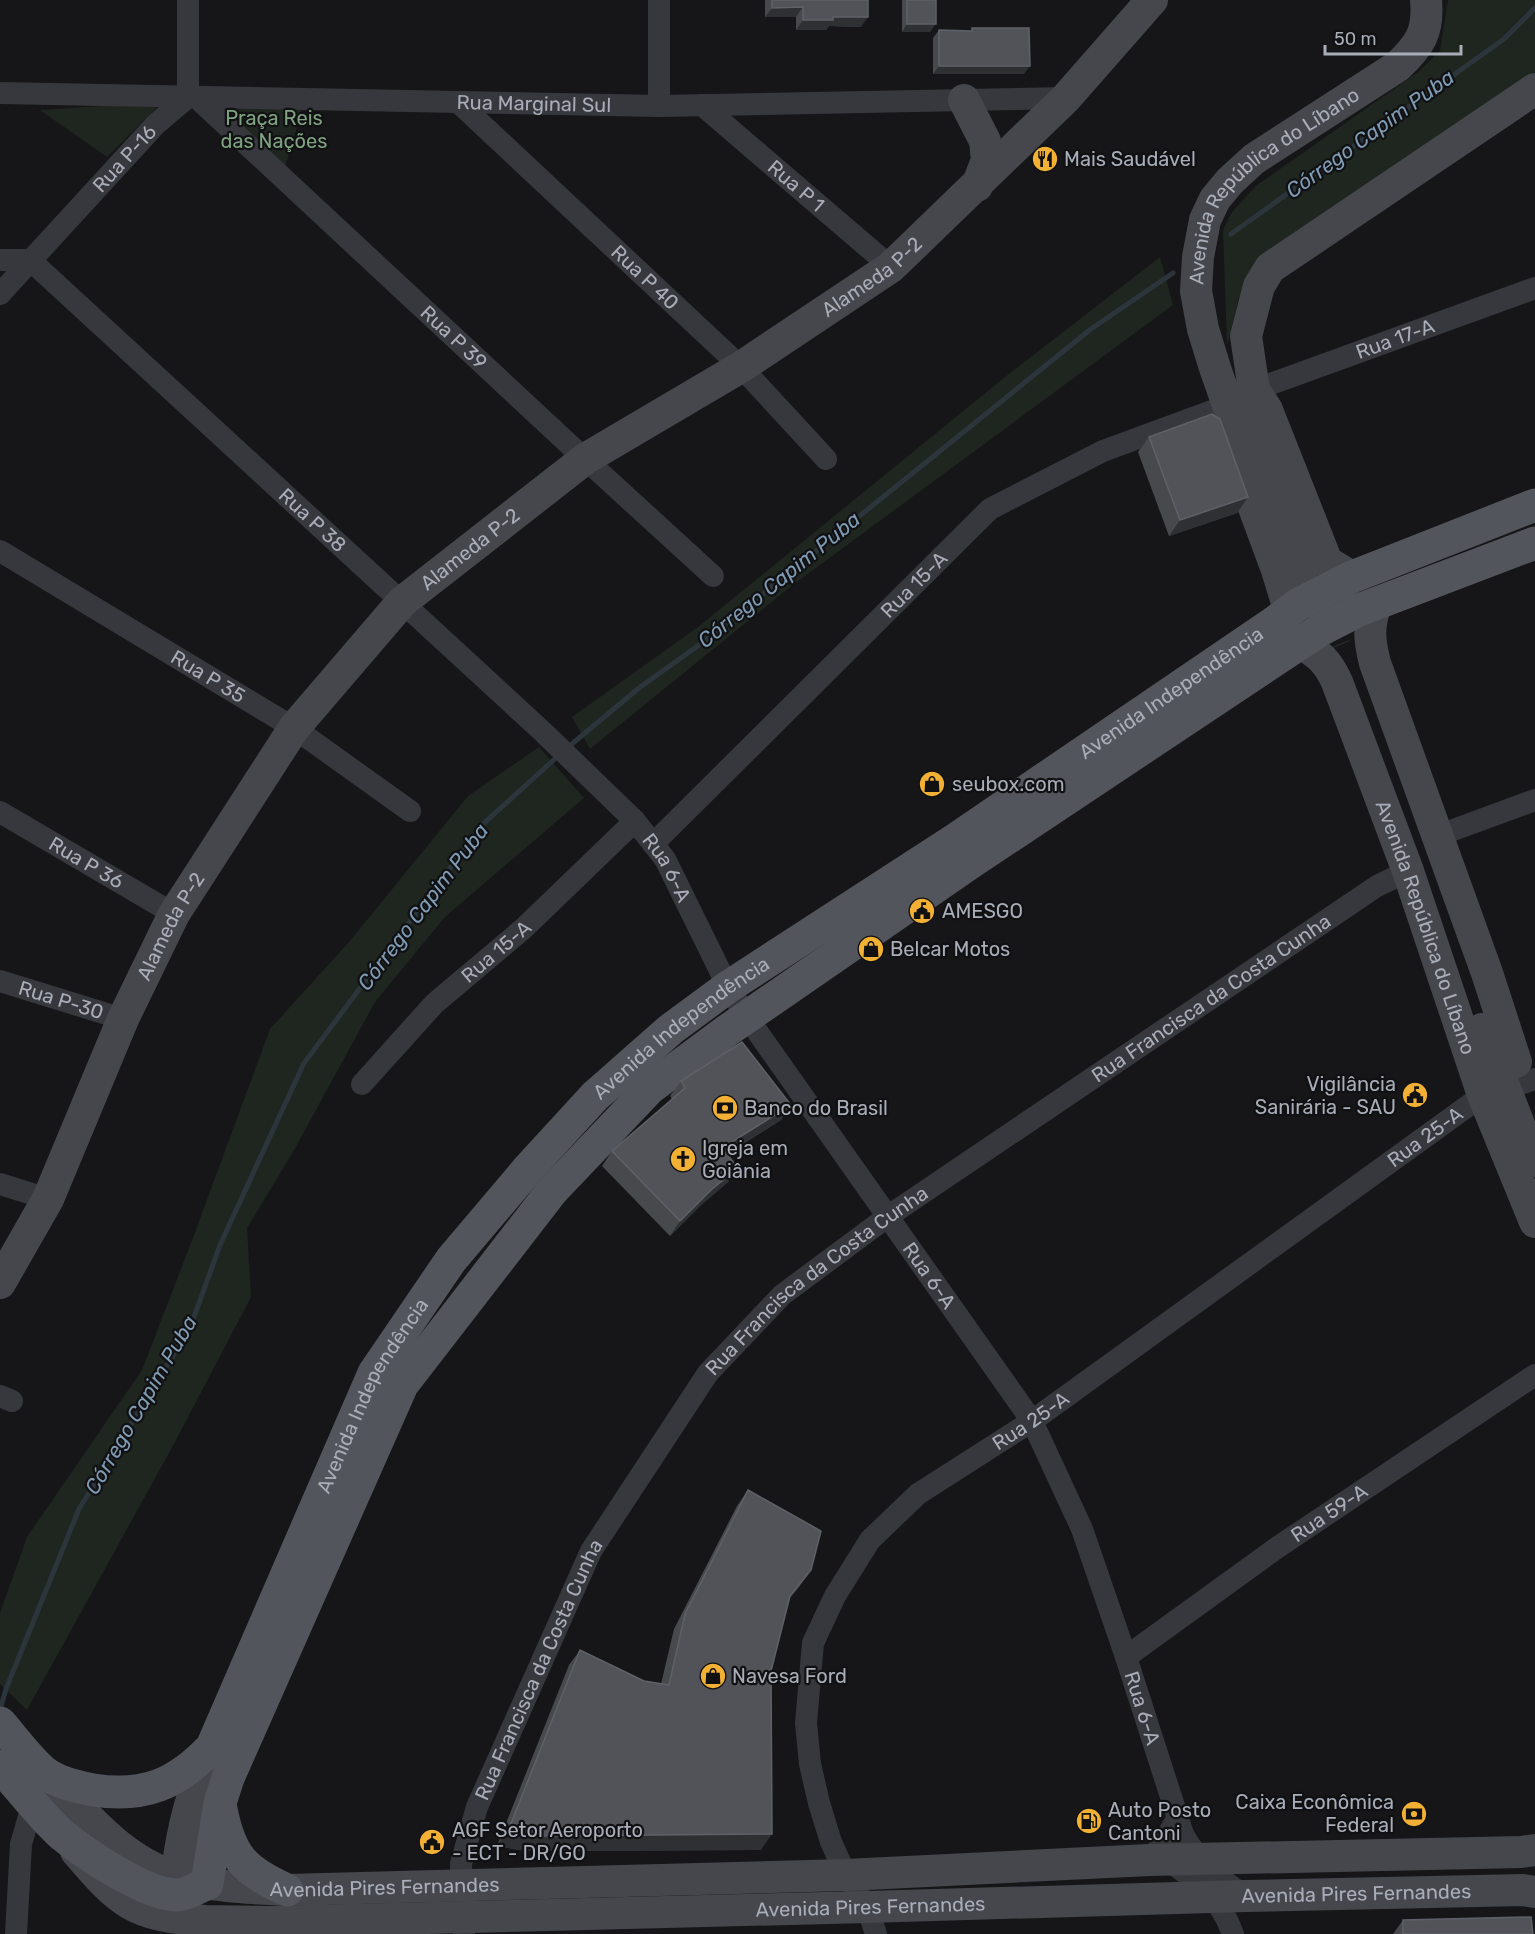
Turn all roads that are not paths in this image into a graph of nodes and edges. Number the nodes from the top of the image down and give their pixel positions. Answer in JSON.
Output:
{"nodes":[{"id":1,"x":188,"y":0,"type":"edge"},
{"id":2,"x":659,"y":0,"type":"edge"},
{"id":3,"x":1152,"y":0,"type":"edge"},
{"id":4,"x":1426,"y":0,"type":"edge"},
{"id":5,"x":1535,"y":89,"type":"edge"},
{"id":6,"x":0,"y":93,"type":"edge"},
{"id":7,"x":193,"y":98,"type":"junction"},
{"id":8,"x":1066,"y":98,"type":"junction"},
{"id":9,"x":964,"y":100,"type":"junction"},
{"id":10,"x":459,"y":102,"type":"junction"},
{"id":11,"x":702,"y":105,"type":"junction"},
{"id":12,"x":659,"y":106,"type":"junction"},
{"id":13,"x":977,"y":186,"type":"junction"},
{"id":14,"x":0,"y":260,"type":"edge"},
{"id":15,"x":30,"y":260,"type":"junction"},
{"id":16,"x":891,"y":267,"type":"junction"},
{"id":17,"x":1535,"y":288,"type":"edge"},
{"id":18,"x":0,"y":294,"type":"edge"},
{"id":19,"x":741,"y":367,"type":"junction"},
{"id":20,"x":1241,"y":397,"type":"junction"},
{"id":21,"x":585,"y":459,"type":"junction"},
{"id":22,"x":826,"y":459,"type":"dead end"},
{"id":23,"x":1535,"y":506,"type":"edge"},
{"id":24,"x":1535,"y":543,"type":"edge"},
{"id":25,"x":0,"y":551,"type":"edge"},
{"id":26,"x":1303,"y":570,"type":"tunnel mouth"},
{"id":27,"x":713,"y":576,"type":"dead end"},
{"id":28,"x":1348,"y":579,"type":"junction"},
{"id":29,"x":402,"y":602,"type":"junction"},
{"id":30,"x":1294,"y":607,"type":"junction"},
{"id":31,"x":1367,"y":607,"type":"junction"},
{"id":32,"x":1319,"y":640,"type":"junction"},
{"id":33,"x":294,"y":728,"type":"junction"},
{"id":34,"x":592,"y":782,"type":"joint"},
{"id":35,"x":1535,"y":800,"type":"edge"},
{"id":36,"x":410,"y":811,"type":"dead end"},
{"id":37,"x":0,"y":812,"type":"edge"},
{"id":38,"x":634,"y":821,"type":"junction"},
{"id":39,"x":1437,"y":836,"type":"junction"},
{"id":40,"x":653,"y":844,"type":"junction"},
{"id":41,"x":965,"y":850,"type":"junction"},
{"id":42,"x":1408,"y":871,"type":"junction"},
{"id":43,"x":174,"y":914,"type":"junction"},
{"id":44,"x":0,"y":981,"type":"edge"},
{"id":45,"x":728,"y":987,"type":"junction"},
{"id":46,"x":747,"y":1017,"type":"junction"},
{"id":47,"x":123,"y":1020,"type":"junction"},
{"id":48,"x":1529,"y":1081,"type":"edge"},
{"id":49,"x":362,"y":1084,"type":"dead end"},
{"id":50,"x":1483,"y":1095,"type":"junction"},
{"id":51,"x":1535,"y":1114,"type":"edge"},
{"id":52,"x":1532,"y":1155,"type":"edge"},
{"id":53,"x":0,"y":1184,"type":"edge"},
{"id":54,"x":1535,"y":1198,"type":"edge"},
{"id":55,"x":48,"y":1199,"type":"junction"},
{"id":56,"x":887,"y":1217,"type":"junction"},
{"id":57,"x":1535,"y":1222,"type":"edge"},
{"id":58,"x":0,"y":1282,"type":"edge"},
{"id":59,"x":1535,"y":1375,"type":"edge"},
{"id":60,"x":388,"y":1379,"type":"junction"},
{"id":61,"x":1032,"y":1421,"type":"junction"},
{"id":62,"x":1126,"y":1657,"type":"junction"},
{"id":63,"x":0,"y":1722,"type":"edge"},
{"id":64,"x":212,"y":1747,"type":"junction"},
{"id":65,"x":26,"y":1778,"type":"edge"},
{"id":66,"x":220,"y":1803,"type":"junction"},
{"id":67,"x":1177,"y":1819,"type":"junction"},
{"id":68,"x":61,"y":1834,"type":"junction"},
{"id":69,"x":1535,"y":1850,"type":"edge"},
{"id":70,"x":1199,"y":1859,"type":"junction"},
{"id":71,"x":1158,"y":1860,"type":"junction"},
{"id":72,"x":846,"y":1875,"type":"junction"},
{"id":73,"x":105,"y":1885,"type":"junction"},
{"id":74,"x":287,"y":1890,"type":"junction"},
{"id":75,"x":1535,"y":1892,"type":"edge"},
{"id":76,"x":1255,"y":1895,"type":"junction"},
{"id":77,"x":1213,"y":1897,"type":"junction"},
{"id":78,"x":188,"y":1909,"type":"edge"},
{"id":79,"x":462,"y":1912,"type":"edge"},
{"id":80,"x":872,"y":1921,"type":"edge"},
{"id":81,"x":258,"y":1928,"type":"edge"},
{"id":82,"x":1232,"y":1933,"type":"edge"},
{"id":83,"x":16,"y":1934,"type":"edge"},
{"id":84,"x":145,"y":1934,"type":"edge"}],
"edges":[{"from":1,"to":7,"type":"street"},
{"from":2,"to":12,"type":"street"},
{"from":3,"to":8,"type":"main road","name":"Alameda P-2"},
{"from":4,"to":20,"type":"main road","name":"Avenida República do Líbano"},
{"from":5,"to":20,"type":"main road","name":"Avenida República do Líbano"},
{"from":6,"to":7,"type":"street","name":"Rua Marginal Sul"},
{"from":7,"to":10,"type":"street","name":"Rua Marginal Sul"},
{"from":7,"to":15,"type":"street","name":"Rua P-16"},
{"from":7,"to":21,"type":"street","name":"Rua P 39"},
{"from":8,"to":9,"type":"street","name":"Rua Marginal Sul"},
{"from":8,"to":13,"type":"main road","name":"Alameda P-2"},
{"from":9,"to":11,"type":"street","name":"Rua Marginal Sul"},
{"from":9,"to":13,"type":"main road"},
{"from":10,"to":12,"type":"street","name":"Rua Marginal Sul"},
{"from":10,"to":19,"type":"street","name":"Rua P 40"},
{"from":11,"to":12,"type":"street","name":"Rua Marginal Sul"},
{"from":11,"to":16,"type":"street","name":"Rua P 1"},
{"from":13,"to":16,"type":"main road","name":"Alameda P-2"},
{"from":14,"to":15,"type":"street"},
{"from":15,"to":18,"type":"street","name":"Rua P-16"},
{"from":15,"to":29,"type":"street","name":"Rua P 38"},
{"from":16,"to":19,"type":"main road","name":"Alameda P-2"},
{"from":17,"to":20,"type":"street","name":"Rua 17-A"},
{"from":19,"to":21,"type":"main road","name":"Alameda P-2"},
{"from":19,"to":22,"type":"street","name":"Rua P 40"},
{"from":20,"to":26,"type":"main road","name":"Avenida República do Líbano"},
{"from":20,"to":28,"type":"main road","name":"Avenida República do Líbano"},
{"from":20,"to":30,"type":"main road","name":"Avenida República do Líbano"},
{"from":20,"to":40,"type":"street","name":"Rua 15-A"},
{"from":21,"to":27,"type":"street","name":"Rua P 39"},
{"from":21,"to":29,"type":"main road","name":"Alameda P-2"},
{"from":23,"to":28,"type":"main road","name":"Avenida Independência"},
{"from":24,"to":31,"type":"main road","name":"Avenida Independência"},
{"from":25,"to":33,"type":"street","name":"Rua P 35"},
{"from":28,"to":30,"type":"main road","name":"Avenida Independência"},
{"from":29,"to":33,"type":"main road","name":"Alameda P-2"},
{"from":29,"to":34,"type":"street","name":"Rua P 38"},
{"from":30,"to":41,"type":"main road","name":"Avenida Independência"},
{"from":31,"to":32,"type":"main road","name":"Avenida Independência"},
{"from":31,"to":39,"type":"main road","name":"Avenida República do Líbano"},
{"from":32,"to":41,"type":"main road","name":"Avenida Independência"},
{"from":32,"to":42,"type":"main road","name":"Avenida República do Líbano"},
{"from":32,"to":52,"type":"main road","name":"Avenida República do Líbano"},
{"from":33,"to":36,"type":"street","name":"Rua P 35"},
{"from":33,"to":43,"type":"main road","name":"Alameda P-2"},
{"from":34,"to":38,"type":"street","name":"Rua 6-A"},
{"from":35,"to":39,"type":"street"},
{"from":37,"to":43,"type":"street","name":"Rua P 36"},
{"from":38,"to":40,"type":"street","name":"Rua 6-A"},
{"from":38,"to":49,"type":"street","name":"Rua 15-A"},
{"from":39,"to":48,"type":"main road","name":"Avenida República do Líbano"},
{"from":40,"to":45,"type":"street","name":"Rua 6-A"},
{"from":41,"to":45,"type":"main road","name":"Avenida Independência"},
{"from":41,"to":46,"type":"main road","name":"Avenida Independência"},
{"from":42,"to":50,"type":"main road","name":"Avenida República do Líbano"},
{"from":42,"to":56,"type":"street","name":"Rua Francisca da Costa Cunha"},
{"from":43,"to":47,"type":"main road","name":"Alameda P-2"},
{"from":44,"to":47,"type":"street","name":"Rua P-30"},
{"from":45,"to":46,"type":"street","name":"Rua 6-A"},
{"from":45,"to":60,"type":"main road","name":"Avenida Independência"},
{"from":46,"to":56,"type":"street","name":"Rua 6-A"},
{"from":46,"to":60,"type":"main road","name":"Avenida Independência"},
{"from":47,"to":55,"type":"main road","name":"Alameda P-2"},
{"from":48,"to":51,"type":"main road","name":"Avenida República do Líbano"},
{"from":50,"to":57,"type":"main road","name":"Avenida República do Líbano"},
{"from":50,"to":61,"type":"street","name":"Rua 25-A"},
{"from":52,"to":54,"type":"main road","name":"Avenida República do Líbano"},
{"from":53,"to":55,"type":"street"},
{"from":55,"to":58,"type":"main road","name":"Alameda P-2"},
{"from":56,"to":61,"type":"street","name":"Rua 6-A"},
{"from":56,"to":79,"type":"street","name":"Rua Francisca da Costa Cunha"},
{"from":59,"to":62,"type":"street","name":"Rua 59-A"},
{"from":60,"to":64,"type":"main road","name":"Avenida Independência"},
{"from":60,"to":66,"type":"main road","name":"Avenida Independência"},
{"from":61,"to":62,"type":"street","name":"Rua 6-A"},
{"from":61,"to":72,"type":"street","name":"Rua 25-A"},
{"from":62,"to":67,"type":"street","name":"Rua 6-A"},
{"from":63,"to":65,"type":"main road"},
{"from":64,"to":65,"type":"main road"},
{"from":64,"to":78,"type":"main road","name":"Avenida Independência"},
{"from":65,"to":68,"type":"main road"},
{"from":65,"to":78,"type":"main road"},
{"from":65,"to":83,"type":"street"},
{"from":66,"to":74,"type":"main road"},
{"from":66,"to":78,"type":"main road","name":"Avenida Independência"},
{"from":67,"to":70,"type":"street","name":"Rua 6-A"},
{"from":67,"to":71,"type":"street"},
{"from":68,"to":73,"type":"main road"},
{"from":68,"to":78,"type":"main road"},
{"from":69,"to":70,"type":"main road","name":"Avenida Pires Fernandes"},
{"from":70,"to":71,"type":"main road","name":"Avenida Pires Fernandes"},
{"from":70,"to":76,"type":"street","name":"Rua 6-A"},
{"from":71,"to":72,"type":"main road","name":"Avenida Pires Fernandes"},
{"from":71,"to":77,"type":"street"},
{"from":72,"to":79,"type":"main road","name":"Avenida Pires Fernandes"},
{"from":72,"to":80,"type":"street","name":"Rua 25-A"},
{"from":73,"to":78,"type":"main road"},
{"from":73,"to":84,"type":"main road"},
{"from":74,"to":78,"type":"main road","name":"Avenida Pires Fernandes"},
{"from":74,"to":79,"type":"main road","name":"Avenida Pires Fernandes"},
{"from":75,"to":76,"type":"main road","name":"Avenida Pires Fernandes"},
{"from":76,"to":77,"type":"main road","name":"Avenida Pires Fernandes"},
{"from":76,"to":82,"type":"street"},
{"from":77,"to":80,"type":"main road","name":"Avenida Pires Fernandes"},
{"from":77,"to":82,"type":"street"},
{"from":78,"to":81,"type":"main road","name":"Avenida Pires Fernandes"},
{"from":79,"to":80,"type":"main road","name":"Avenida Pires Fernandes"},
{"from":79,"to":81,"type":"main road","name":"Avenida Pires Fernandes"}]}
